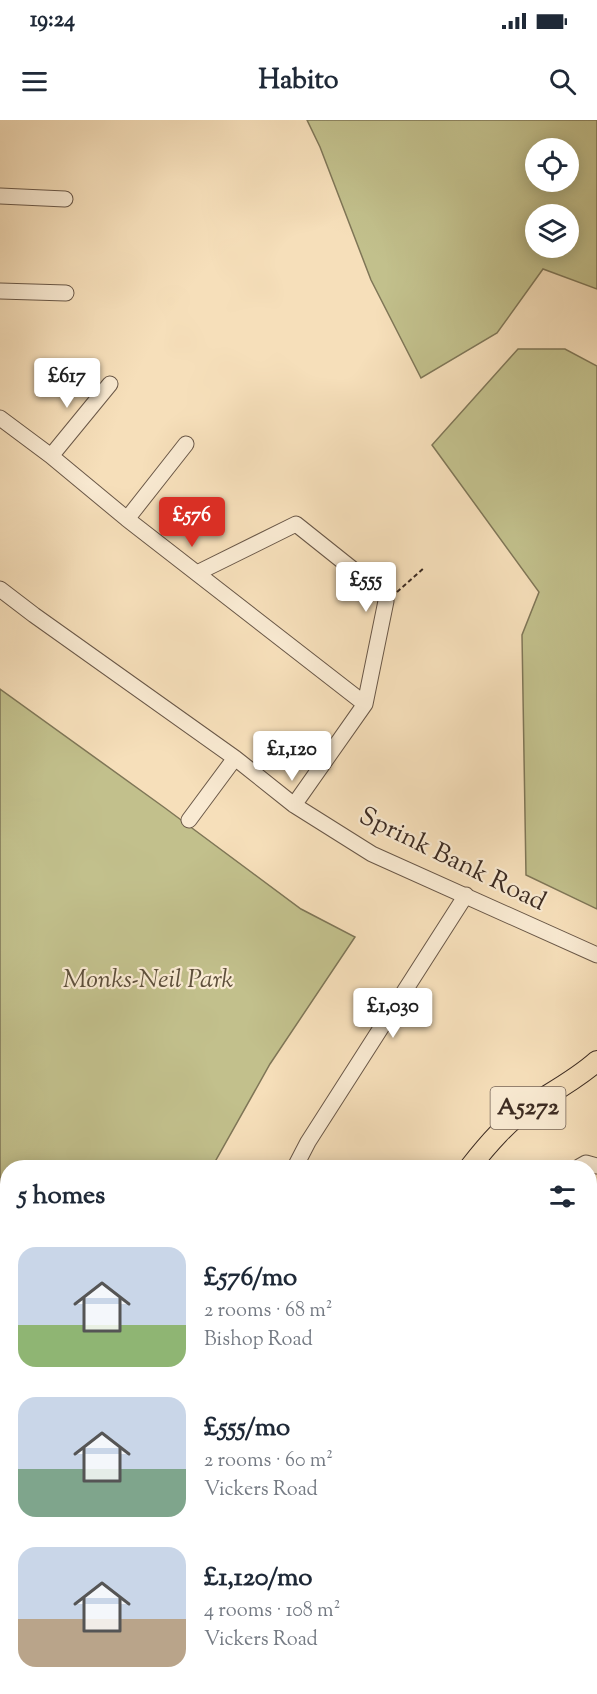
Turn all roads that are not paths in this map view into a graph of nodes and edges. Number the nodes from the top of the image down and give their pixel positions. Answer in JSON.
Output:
{"nodes":[{"id":1,"x":0,"y":196,"type":"edge"},
{"id":2,"x":65,"y":199,"type":"dead end"},
{"id":3,"x":0,"y":291,"type":"edge"},
{"id":4,"x":66,"y":293,"type":"dead end"},
{"id":5,"x":110,"y":384,"type":"dead end"},
{"id":6,"x":0,"y":418,"type":"edge"},
{"id":7,"x":186,"y":444,"type":"dead end"},
{"id":8,"x":51,"y":456,"type":"junction"},
{"id":9,"x":127,"y":519,"type":"junction"},
{"id":10,"x":197,"y":573,"type":"junction"},
{"id":11,"x":0,"y":589,"type":"edge"},
{"id":12,"x":364,"y":704,"type":"junction"},
{"id":13,"x":235,"y":758,"type":"junction"},
{"id":14,"x":294,"y":805,"type":"junction"},
{"id":15,"x":189,"y":820,"type":"dead end"},
{"id":16,"x":466,"y":895,"type":"junction"},
{"id":17,"x":597,"y":955,"type":"edge"},
{"id":18,"x":597,"y":1061,"type":"edge"},
{"id":19,"x":299,"y":1160,"type":"edge"},
{"id":20,"x":475,"y":1160,"type":"edge"}],
"edges":[{"from":1,"to":2,"type":"street"},
{"from":3,"to":4,"type":"street"},
{"from":5,"to":8,"type":"street"},
{"from":6,"to":8,"type":"street"},
{"from":7,"to":9,"type":"street"},
{"from":8,"to":9,"type":"street"},
{"from":9,"to":10,"type":"street"},
{"from":10,"to":12,"type":"street"},
{"from":10,"to":12,"type":"street"},
{"from":11,"to":13,"type":"street","name":"Sprink Bank Road"},
{"from":12,"to":14,"type":"street"},
{"from":13,"to":14,"type":"street","name":"Sprink Bank Road"},
{"from":13,"to":15,"type":"street"},
{"from":14,"to":16,"type":"street","name":"Sprink Bank Road"},
{"from":16,"to":17,"type":"street","name":"Sprink Bank Road"},
{"from":16,"to":19,"type":"street"},
{"from":18,"to":20,"type":"main road","number":"A5272"}]}
